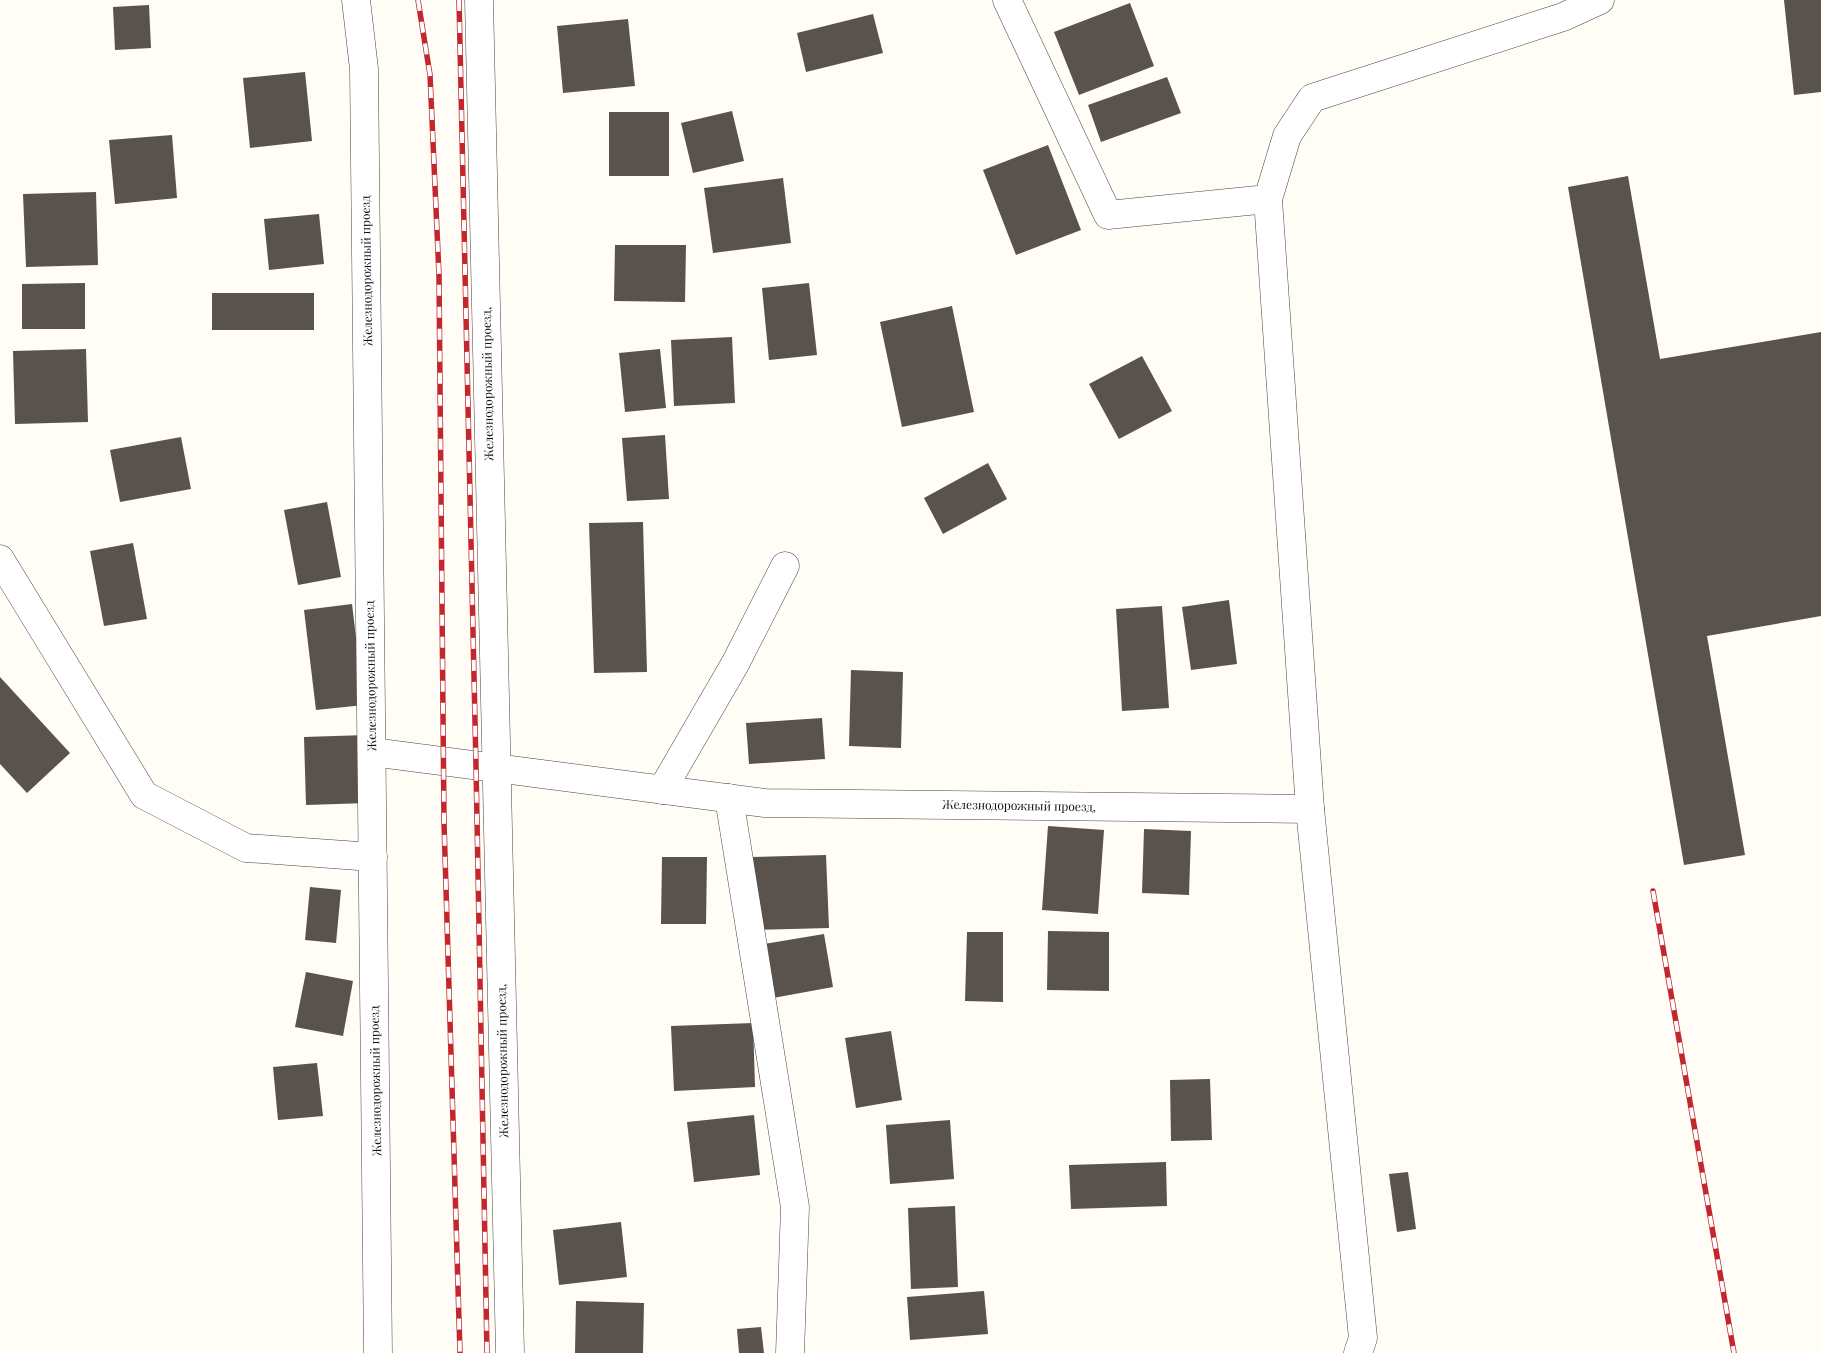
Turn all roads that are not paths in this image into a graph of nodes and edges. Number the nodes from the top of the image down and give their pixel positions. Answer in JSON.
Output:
{"nodes":[{"id":1,"x":356,"y":0,"type":"edge"},
{"id":2,"x":479,"y":0,"type":"edge"},
{"id":3,"x":1007,"y":0,"type":"edge"},
{"id":4,"x":1600,"y":0,"type":"edge"},
{"id":5,"x":1268,"y":199,"type":"junction"},
{"id":6,"x":0,"y":559,"type":"edge"},
{"id":7,"x":785,"y":566,"type":"dead end"},
{"id":8,"x":372,"y":752,"type":"junction"},
{"id":9,"x":497,"y":768,"type":"junction"},
{"id":10,"x":662,"y":790,"type":"junction"},
{"id":11,"x":729,"y":798,"type":"junction"},
{"id":12,"x":1310,"y":809,"type":"junction"},
{"id":13,"x":373,"y":857,"type":"junction"},
{"id":14,"x":378,"y":1353,"type":"edge"},
{"id":15,"x":510,"y":1353,"type":"edge"},
{"id":16,"x":790,"y":1353,"type":"edge"},
{"id":17,"x":1358,"y":1353,"type":"edge"}],
"edges":[{"from":1,"to":8,"type":"street","name":"Железнодорожный проезд"},
{"from":2,"to":9,"type":"street","name":"Железнодорожный проезд,"},
{"from":3,"to":5,"type":"street"},
{"from":4,"to":5,"type":"street"},
{"from":5,"to":12,"type":"street"},
{"from":6,"to":13,"type":"street"},
{"from":7,"to":10,"type":"street"},
{"from":8,"to":9,"type":"street","name":"Железнодорожный проезд,"},
{"from":8,"to":13,"type":"street","name":"Железнодорожный проезд"},
{"from":9,"to":10,"type":"street","name":"Железнодорожный проезд,"},
{"from":9,"to":15,"type":"street","name":"Железнодорожный проезд,"},
{"from":10,"to":11,"type":"street","name":"Железнодорожный проезд,"},
{"from":11,"to":12,"type":"street","name":"Железнодорожный проезд,"},
{"from":11,"to":16,"type":"street"},
{"from":12,"to":17,"type":"street"},
{"from":13,"to":14,"type":"street","name":"Железнодорожный проезд"}]}
